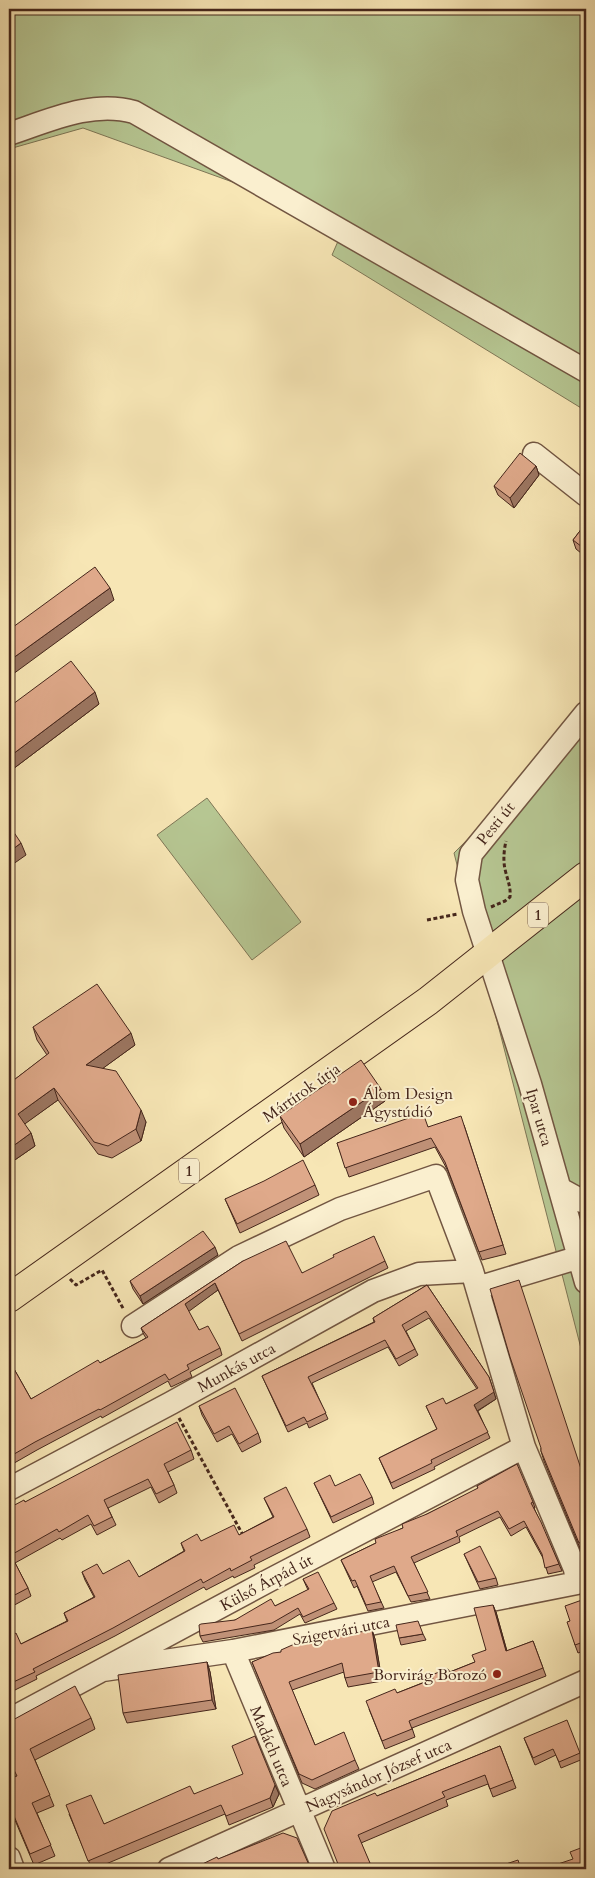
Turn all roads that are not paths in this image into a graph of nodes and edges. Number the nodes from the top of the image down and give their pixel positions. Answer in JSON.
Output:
{"nodes":[{"id":1,"x":9,"y":134,"type":"edge"},
{"id":2,"x":586,"y":371,"type":"edge"},
{"id":3,"x":534,"y":454,"type":"dead end"},
{"id":4,"x":586,"y":495,"type":"edge"},
{"id":5,"x":586,"y":713,"type":"edge"},
{"id":6,"x":586,"y":876,"type":"edge"},
{"id":7,"x":489,"y":954,"type":"junction"},
{"id":8,"x":560,"y":1189,"type":"junction"},
{"id":9,"x":586,"y":1202,"type":"edge"},
{"id":10,"x":586,"y":1235,"type":"edge"},
{"id":11,"x":580,"y":1257,"type":"junction"},
{"id":12,"x":474,"y":1280,"type":"junction"},
{"id":13,"x":586,"y":1282,"type":"edge"},
{"id":14,"x":9,"y":1298,"type":"edge"},
{"id":15,"x":133,"y":1326,"type":"road end"},
{"id":16,"x":524,"y":1447,"type":"junction"},
{"id":17,"x":9,"y":1489,"type":"edge"},
{"id":18,"x":232,"y":1651,"type":"junction"},
{"id":19,"x":103,"y":1670,"type":"junction"},
{"id":20,"x":586,"y":1681,"type":"edge"},
{"id":21,"x":9,"y":1720,"type":"edge"},
{"id":22,"x":299,"y":1811,"type":"junction"},
{"id":23,"x":9,"y":1858,"type":"edge"},
{"id":24,"x":13,"y":1869,"type":"edge"},
{"id":25,"x":169,"y":1869,"type":"edge"},
{"id":26,"x":324,"y":1869,"type":"edge"}],
"edges":[{"from":1,"to":2,"type":"street"},
{"from":3,"to":4,"type":"street"},
{"from":5,"to":7,"type":"street","name":"Pesti út"},
{"from":6,"to":7,"type":"main road","name":"Mártírok útja","number":"1"},
{"from":7,"to":8,"type":"street","name":"Ipar utca"},
{"from":7,"to":14,"type":"main road","name":"Mártírok útja","number":"1"},
{"from":8,"to":9,"type":"street"},
{"from":8,"to":11,"type":"street","name":"Ipar utca"},
{"from":10,"to":11,"type":"street"},
{"from":11,"to":12,"type":"street","name":"Munkás utca"},
{"from":11,"to":13,"type":"street","name":"Ipar utca"},
{"from":12,"to":15,"type":"street"},
{"from":12,"to":16,"type":"street"},
{"from":12,"to":17,"type":"street","name":"Munkás utca"},
{"from":16,"to":18,"type":"street","name":"Szigetvári utca"},
{"from":16,"to":19,"type":"street","name":"Külső Árpád út"},
{"from":18,"to":19,"type":"street","name":"Szigetvári utca"},
{"from":18,"to":22,"type":"street","name":"Madách utca"},
{"from":19,"to":21,"type":"street","name":"Külső Árpád út"},
{"from":20,"to":22,"type":"street","name":"Nagysándor József utca"},
{"from":22,"to":25,"type":"street","name":"Nagysándor József utca"},
{"from":22,"to":26,"type":"street","name":"Madách utca"},
{"from":23,"to":24,"type":"street"}]}
